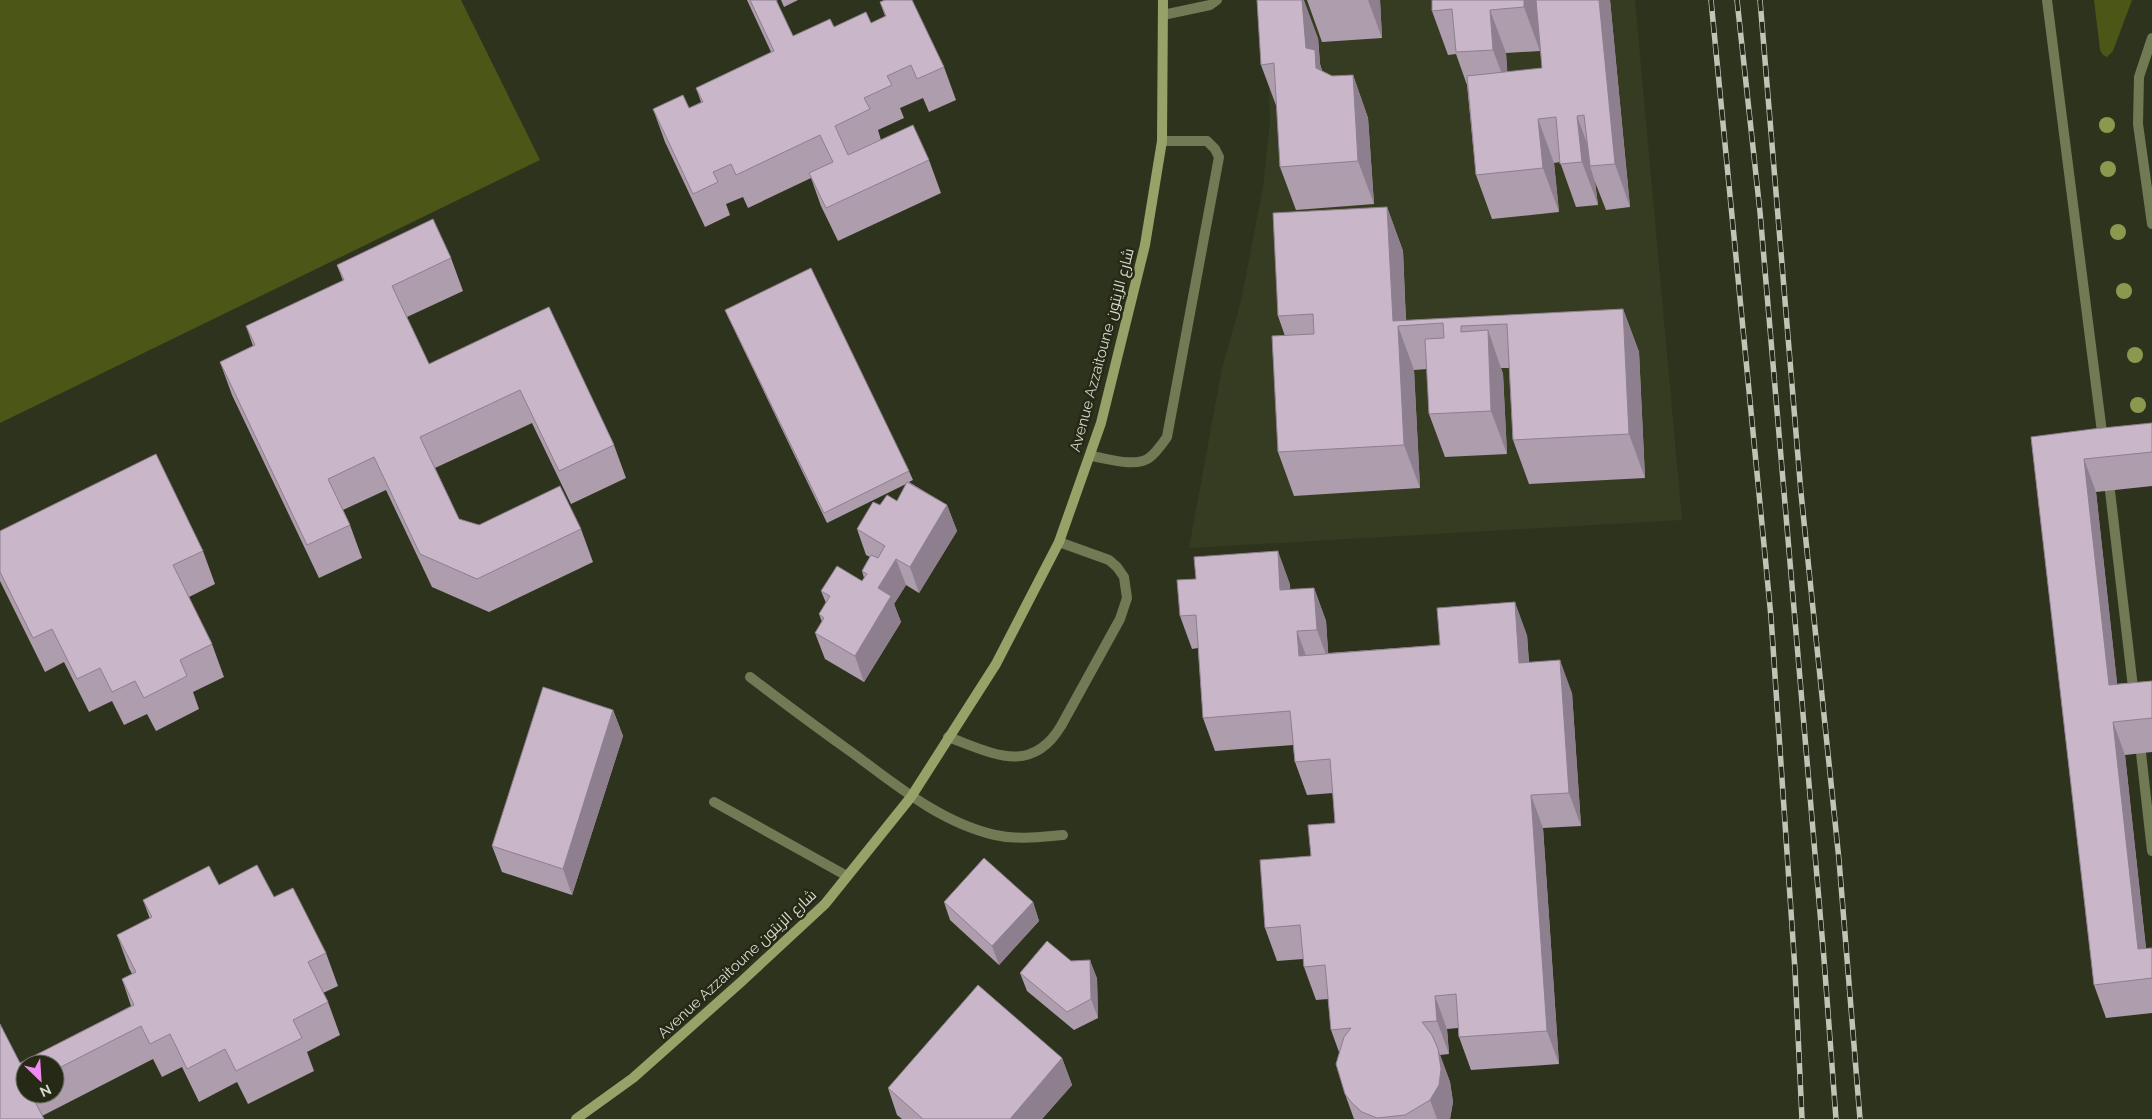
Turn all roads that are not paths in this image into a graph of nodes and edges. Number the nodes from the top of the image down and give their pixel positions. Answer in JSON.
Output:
{"nodes":[{"id":1,"x":1163,"y":0,"type":"edge"},
{"id":2,"x":1217,"y":0,"type":"edge"},
{"id":3,"x":2047,"y":0,"type":"edge"},
{"id":4,"x":1163,"y":15,"type":"junction"},
{"id":5,"x":2152,"y":38,"type":"edge"},
{"id":6,"x":1162,"y":141,"type":"junction"},
{"id":7,"x":2152,"y":224,"type":"edge"},
{"id":8,"x":2104,"y":452,"type":"edge"},
{"id":9,"x":1090,"y":456,"type":"junction"},
{"id":10,"x":2110,"y":491,"type":"dead end"},
{"id":11,"x":1058,"y":542,"type":"junction"},
{"id":12,"x":750,"y":677,"type":"dead end"},
{"id":13,"x":2135,"y":707,"type":"edge"},
{"id":14,"x":948,"y":737,"type":"junction"},
{"id":15,"x":2141,"y":753,"type":"edge"},
{"id":16,"x":911,"y":797,"type":"junction"},
{"id":17,"x":714,"y":802,"type":"dead end"},
{"id":18,"x":1063,"y":835,"type":"dead end"},
{"id":19,"x":2152,"y":851,"type":"edge"},
{"id":20,"x":848,"y":876,"type":"junction"},
{"id":21,"x":576,"y":1119,"type":"edge"}],
"edges":[{"from":1,"to":4,"type":"street","name":"Avenue Azzaitoune شارع الزيتون"},
{"from":2,"to":4,"type":"lane"},
{"from":3,"to":8,"type":"lane"},
{"from":4,"to":6,"type":"street","name":"Avenue Azzaitoune شارع الزيتون"},
{"from":5,"to":7,"type":"lane"},
{"from":6,"to":9,"type":"street","name":"Avenue Azzaitoune شارع الزيتون"},
{"from":6,"to":9,"type":"lane"},
{"from":9,"to":11,"type":"street","name":"Avenue Azzaitoune شارع الزيتون"},
{"from":10,"to":13,"type":"lane"},
{"from":11,"to":14,"type":"street","name":"Avenue Azzaitoune شارع الزيتون"},
{"from":11,"to":14,"type":"lane"},
{"from":12,"to":16,"type":"lane"},
{"from":14,"to":16,"type":"street","name":"Avenue Azzaitoune شارع الزيتون"},
{"from":15,"to":19,"type":"lane"},
{"from":16,"to":18,"type":"lane"},
{"from":16,"to":20,"type":"street","name":"Avenue Azzaitoune شارع الزيتون"},
{"from":17,"to":20,"type":"lane"},
{"from":20,"to":21,"type":"street","name":"Avenue Azzaitoune شارع الزيتون"}]}
